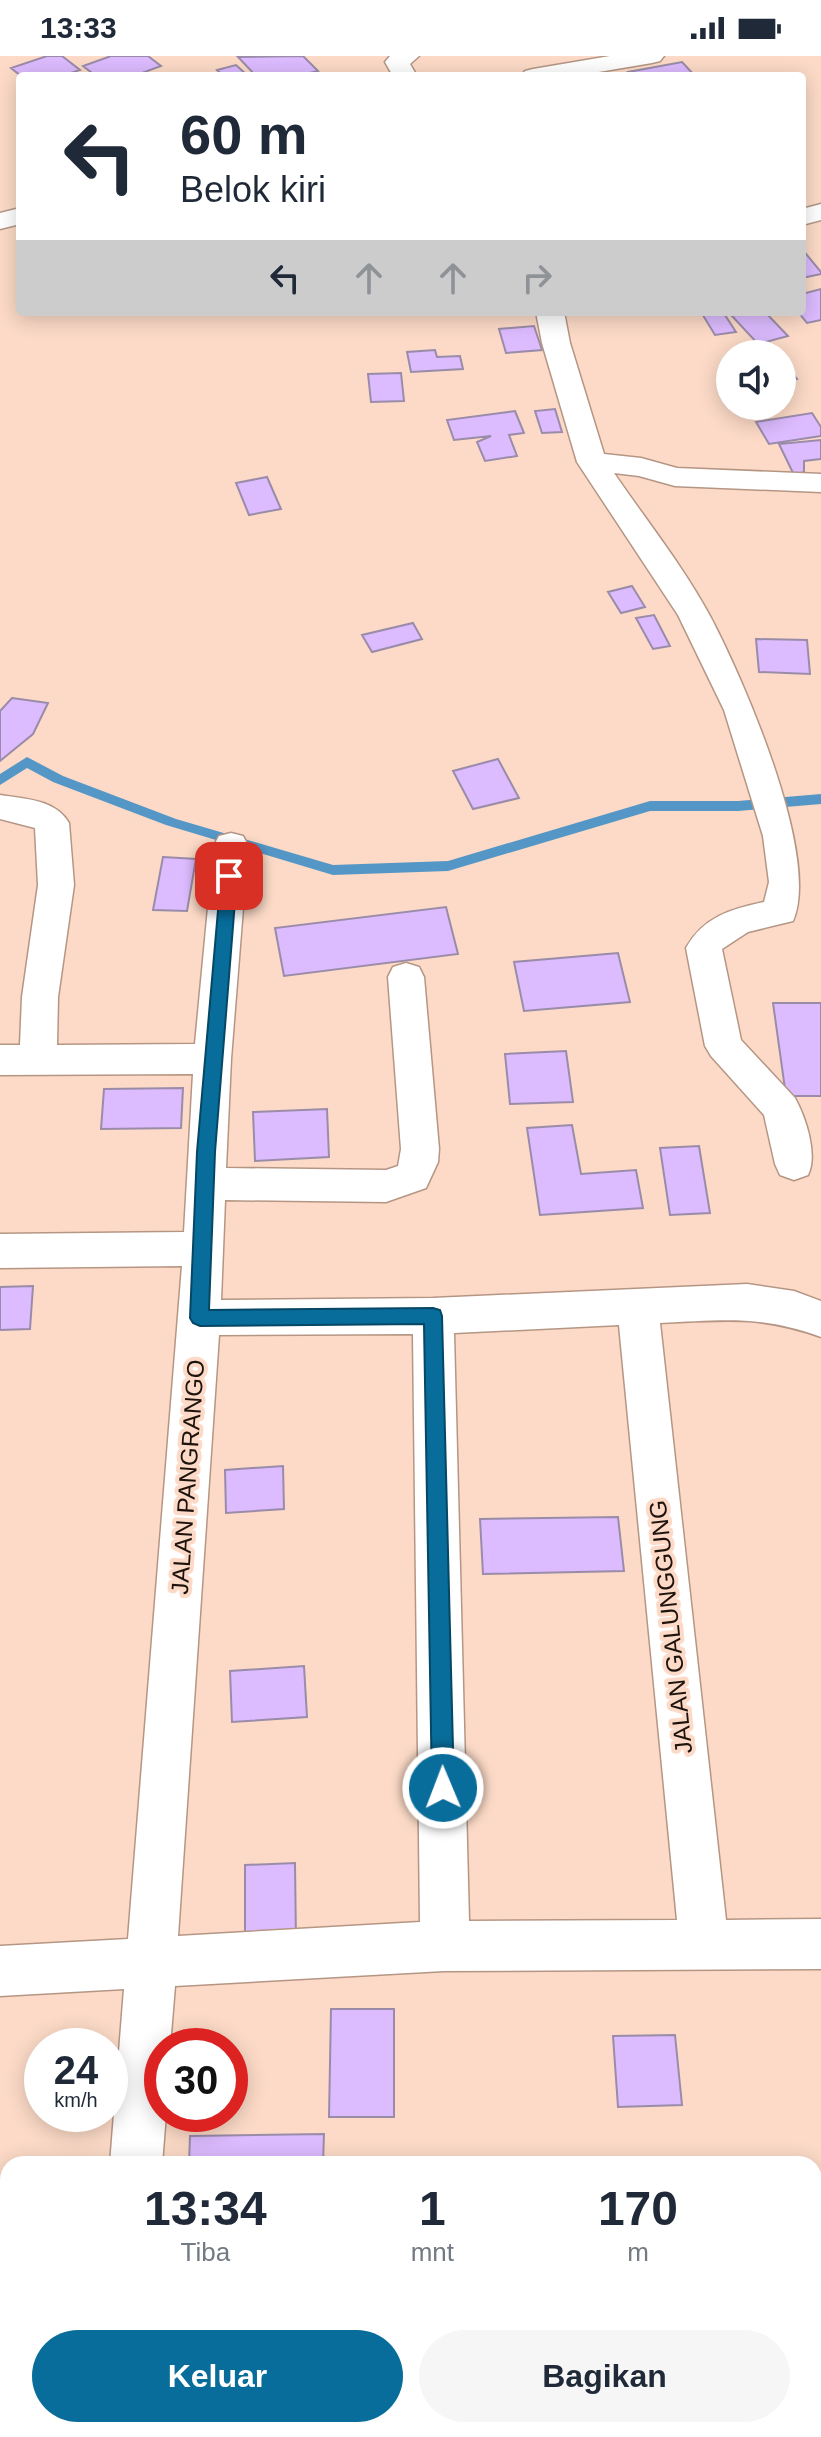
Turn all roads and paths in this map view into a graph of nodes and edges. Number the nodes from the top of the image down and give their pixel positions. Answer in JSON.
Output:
{"nodes":[{"id":1,"x":407,"y":56,"type":"edge"},
{"id":2,"x":652,"y":56,"type":"edge"},
{"id":3,"x":403,"y":72,"type":"edge"},
{"id":4,"x":557,"y":72,"type":"edge"},
{"id":5,"x":551,"y":316,"type":"edge"},
{"id":6,"x":592,"y":462,"type":"junction"},
{"id":7,"x":821,"y":483,"type":"edge"},
{"id":8,"x":0,"y":807,"type":"edge"},
{"id":9,"x":231,"y":845,"type":"dead end"},
{"id":10,"x":406,"y":977,"type":"dead end"},
{"id":11,"x":212,"y":1059,"type":"junction"},
{"id":12,"x":0,"y":1060,"type":"edge"},
{"id":13,"x":38,"y":1060,"type":"junction"},
{"id":14,"x":794,"y":1164,"type":"dead end"},
{"id":15,"x":204,"y":1184,"type":"junction"},
{"id":16,"x":202,"y":1249,"type":"junction"},
{"id":17,"x":0,"y":1251,"type":"edge"},
{"id":18,"x":638,"y":1306,"type":"junction"},
{"id":19,"x":433,"y":1316,"type":"junction"},
{"id":20,"x":200,"y":1318,"type":"junction"},
{"id":21,"x":821,"y":1319,"type":"edge"},
{"id":22,"x":821,"y":1944,"type":"edge"},
{"id":23,"x":440,"y":1947,"type":"junction"},
{"id":24,"x":704,"y":1947,"type":"junction"},
{"id":25,"x":151,"y":1965,"type":"junction"},
{"id":26,"x":0,"y":1971,"type":"edge"},
{"id":27,"x":137,"y":2156,"type":"edge"}],
"edges":[{"from":1,"to":3,"type":"street"},
{"from":2,"to":4,"type":"street"},
{"from":5,"to":6,"type":"street"},
{"from":6,"to":7,"type":"street"},
{"from":6,"to":14,"type":"street"},
{"from":8,"to":13,"type":"street"},
{"from":9,"to":11,"type":"street","name":"JALAN PANGRANGO"},
{"from":10,"to":15,"type":"street"},
{"from":11,"to":13,"type":"street"},
{"from":11,"to":15,"type":"street","name":"JALAN PANGRANGO"},
{"from":12,"to":13,"type":"street"},
{"from":15,"to":16,"type":"street","name":"JALAN PANGRANGO"},
{"from":16,"to":17,"type":"street"},
{"from":16,"to":20,"type":"street","name":"JALAN PANGRANGO"},
{"from":18,"to":19,"type":"street"},
{"from":18,"to":21,"type":"street"},
{"from":18,"to":24,"type":"street","name":"JALAN GALUNGGUNG"},
{"from":19,"to":20,"type":"street"},
{"from":19,"to":23,"type":"street"},
{"from":20,"to":25,"type":"street","name":"JALAN PANGRANGO"},
{"from":22,"to":24,"type":"street"},
{"from":23,"to":24,"type":"street"},
{"from":23,"to":25,"type":"street"},
{"from":25,"to":26,"type":"street"},
{"from":25,"to":27,"type":"street","name":"JALAN PANGRANGO"}]}
